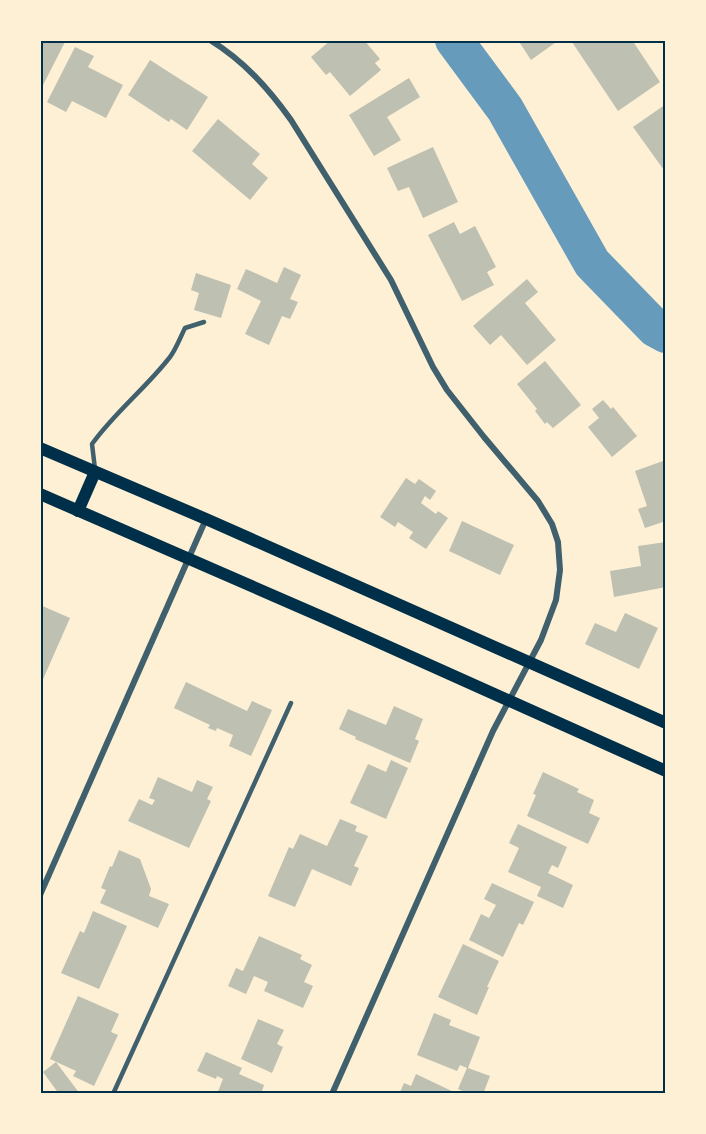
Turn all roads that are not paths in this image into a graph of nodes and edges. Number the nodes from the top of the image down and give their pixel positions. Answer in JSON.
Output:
{"nodes":[{"id":1,"x":210,"y":40,"type":"edge"},
{"id":2,"x":204,"y":322,"type":"dead end"},
{"id":3,"x":40,"y":448,"type":"edge"},
{"id":4,"x":95,"y":472,"type":"junction"},
{"id":5,"x":40,"y":494,"type":"edge"},
{"id":6,"x":78,"y":511,"type":"junction"},
{"id":7,"x":206,"y":519,"type":"junction"},
{"id":8,"x":189,"y":559,"type":"junction"},
{"id":9,"x":528,"y":662,"type":"junction"},
{"id":10,"x":508,"y":702,"type":"junction"},
{"id":11,"x":291,"y":703,"type":"dead end"},
{"id":12,"x":666,"y":723,"type":"edge"},
{"id":13,"x":666,"y":771,"type":"edge"},
{"id":14,"x":40,"y":895,"type":"edge"},
{"id":15,"x":113,"y":1094,"type":"edge"},
{"id":16,"x":332,"y":1094,"type":"edge"}],
"edges":[{"from":1,"to":9,"type":"street"},
{"from":2,"to":4,"type":"lane"},
{"from":3,"to":4,"type":"main road"},
{"from":4,"to":6,"type":"main road"},
{"from":4,"to":7,"type":"main road"},
{"from":5,"to":6,"type":"main road"},
{"from":6,"to":8,"type":"main road"},
{"from":7,"to":8,"type":"street"},
{"from":7,"to":9,"type":"main road"},
{"from":8,"to":10,"type":"main road"},
{"from":8,"to":14,"type":"street"},
{"from":9,"to":10,"type":"street"},
{"from":9,"to":12,"type":"main road"},
{"from":10,"to":13,"type":"main road"},
{"from":10,"to":16,"type":"street"},
{"from":11,"to":15,"type":"lane"}]}
